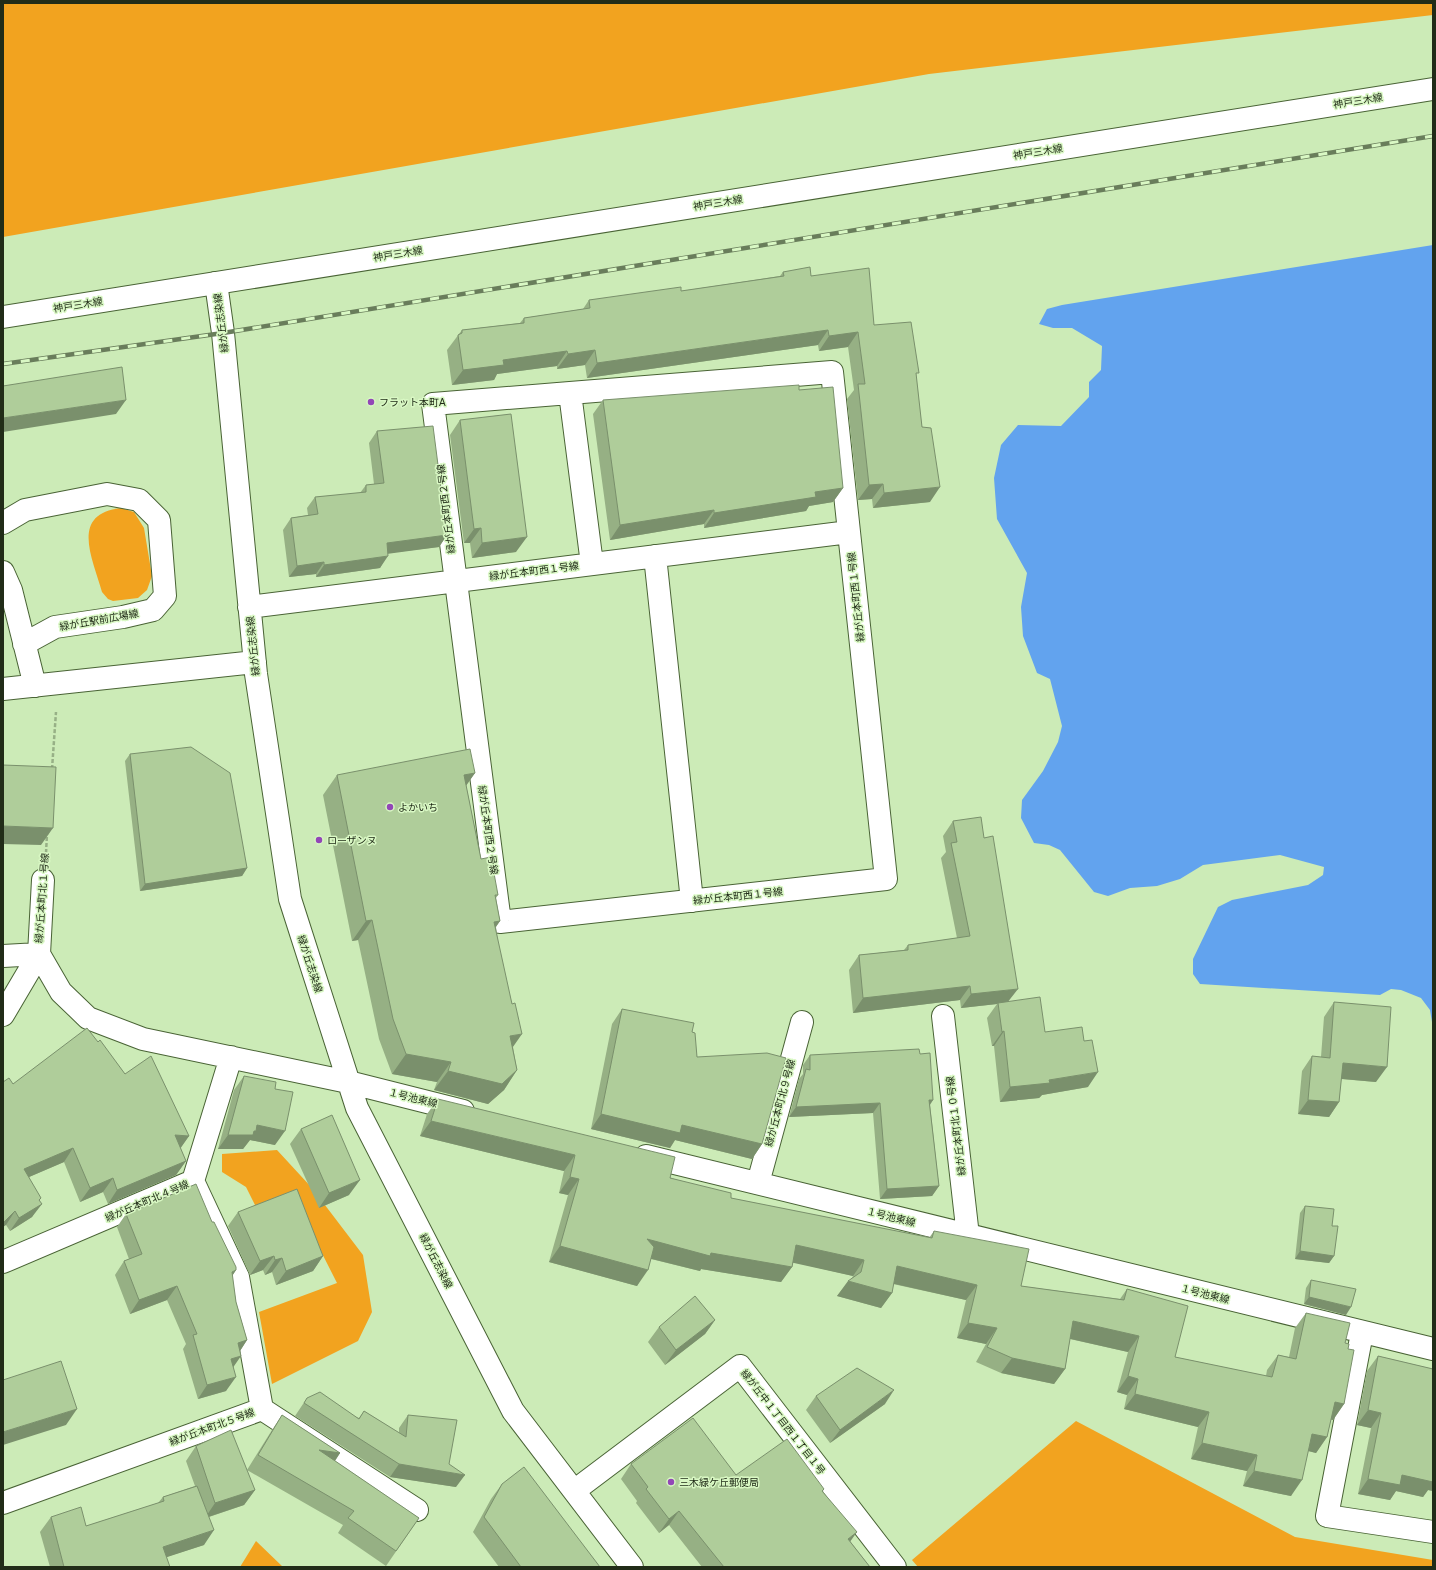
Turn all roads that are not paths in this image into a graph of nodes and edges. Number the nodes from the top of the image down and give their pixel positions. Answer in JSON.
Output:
{"nodes":[{"id":1,"x":1433,"y":89,"type":"edge"},
{"id":2,"x":216,"y":283,"type":"junction"},
{"id":3,"x":3,"y":317,"type":"edge"},
{"id":4,"x":570,"y":393,"type":"junction"},
{"id":5,"x":3,"y":523,"type":"edge"},
{"id":6,"x":849,"y":532,"type":"junction"},
{"id":7,"x":655,"y":556,"type":"junction"},
{"id":8,"x":592,"y":564,"type":"junction"},
{"id":9,"x":454,"y":581,"type":"junction"},
{"id":10,"x":6,"y":583,"type":"edge"},
{"id":11,"x":249,"y":607,"type":"junction"},
{"id":12,"x":24,"y":644,"type":"junction"},
{"id":13,"x":255,"y":662,"type":"junction"},
{"id":14,"x":35,"y":686,"type":"junction"},
{"id":15,"x":3,"y":689,"type":"edge"},
{"id":16,"x":43,"y":880,"type":"road end"},
{"id":17,"x":692,"y":901,"type":"junction"},
{"id":18,"x":500,"y":922,"type":"joint"},
{"id":19,"x":39,"y":954,"type":"junction"},
{"id":20,"x":3,"y":956,"type":"edge"},
{"id":21,"x":3,"y":1015,"type":"edge"},
{"id":22,"x":943,"y":1016,"type":"dead end"},
{"id":23,"x":802,"y":1022,"type":"dead end"},
{"id":24,"x":231,"y":1057,"type":"junction"},
{"id":25,"x":348,"y":1082,"type":"junction"},
{"id":26,"x":480,"y":1115,"type":"edge"},
{"id":27,"x":626,"y":1151,"type":"edge"},
{"id":28,"x":193,"y":1181,"type":"junction"},
{"id":29,"x":758,"y":1184,"type":"junction"},
{"id":30,"x":968,"y":1236,"type":"junction"},
{"id":31,"x":3,"y":1262,"type":"edge"},
{"id":32,"x":1362,"y":1333,"type":"junction"},
{"id":33,"x":1433,"y":1349,"type":"edge"},
{"id":34,"x":262,"y":1409,"type":"junction"},
{"id":35,"x":574,"y":1491,"type":"junction"},
{"id":36,"x":3,"y":1503,"type":"edge"},
{"id":37,"x":417,"y":1510,"type":"dead end"},
{"id":38,"x":1433,"y":1532,"type":"edge"},
{"id":39,"x":632,"y":1567,"type":"edge"},
{"id":40,"x":895,"y":1567,"type":"edge"}],
"edges":[{"from":1,"to":2,"type":"street","name":"神戸三木線"},
{"from":2,"to":3,"type":"street","name":"神戸三木線"},
{"from":2,"to":11,"type":"street","name":"緑が丘志染線"},
{"from":4,"to":6,"type":"street"},
{"from":4,"to":8,"type":"street"},
{"from":4,"to":9,"type":"street","name":"緑が丘本町西２号線"},
{"from":5,"to":12,"type":"street","name":"緑が丘駅前広場線"},
{"from":6,"to":7,"type":"street","name":"緑が丘本町西１号線"},
{"from":6,"to":17,"type":"street","name":"緑が丘本町西１号線"},
{"from":7,"to":8,"type":"street","name":"緑が丘本町西１号線"},
{"from":7,"to":17,"type":"street"},
{"from":8,"to":9,"type":"street","name":"緑が丘本町西１号線"},
{"from":9,"to":11,"type":"street","name":"緑が丘本町西１号線"},
{"from":9,"to":18,"type":"street","name":"緑が丘本町西２号線"},
{"from":10,"to":12,"type":"street"},
{"from":11,"to":13,"type":"street","name":"緑が丘志染線"},
{"from":12,"to":14,"type":"street"},
{"from":13,"to":14,"type":"street"},
{"from":13,"to":25,"type":"street","name":"緑が丘志染線"},
{"from":14,"to":15,"type":"street"},
{"from":16,"to":19,"type":"street","name":"緑が丘本町北１号線"},
{"from":17,"to":18,"type":"street","name":"緑が丘本町西１号線"},
{"from":19,"to":20,"type":"street"},
{"from":19,"to":21,"type":"street"},
{"from":19,"to":24,"type":"street","name":"緑が丘本町北１号線"},
{"from":22,"to":30,"type":"street","name":"緑が丘本町北１０号線"},
{"from":23,"to":29,"type":"street","name":"緑が丘本町北９号線"},
{"from":24,"to":25,"type":"street","name":"緑が丘本町北１号線"},
{"from":24,"to":28,"type":"street","name":"緑が丘本町北４号線"},
{"from":25,"to":26,"type":"street","name":"１号池東線"},
{"from":25,"to":35,"type":"street","name":"緑が丘志染線"},
{"from":27,"to":29,"type":"street","name":"１号池東線"},
{"from":28,"to":31,"type":"street","name":"緑が丘本町北４号線"},
{"from":28,"to":34,"type":"street","name":"緑が丘本町北５号線"},
{"from":29,"to":30,"type":"street","name":"１号池東線"},
{"from":30,"to":32,"type":"street","name":"１号池東線"},
{"from":32,"to":33,"type":"street","name":"１号池東線"},
{"from":32,"to":38,"type":"street"},
{"from":34,"to":36,"type":"street","name":"緑が丘本町北５号線"},
{"from":34,"to":37,"type":"street"},
{"from":35,"to":39,"type":"street","name":"緑が丘志染線"},
{"from":35,"to":40,"type":"street","name":"緑が丘中１丁目西１丁目１号"}]}
